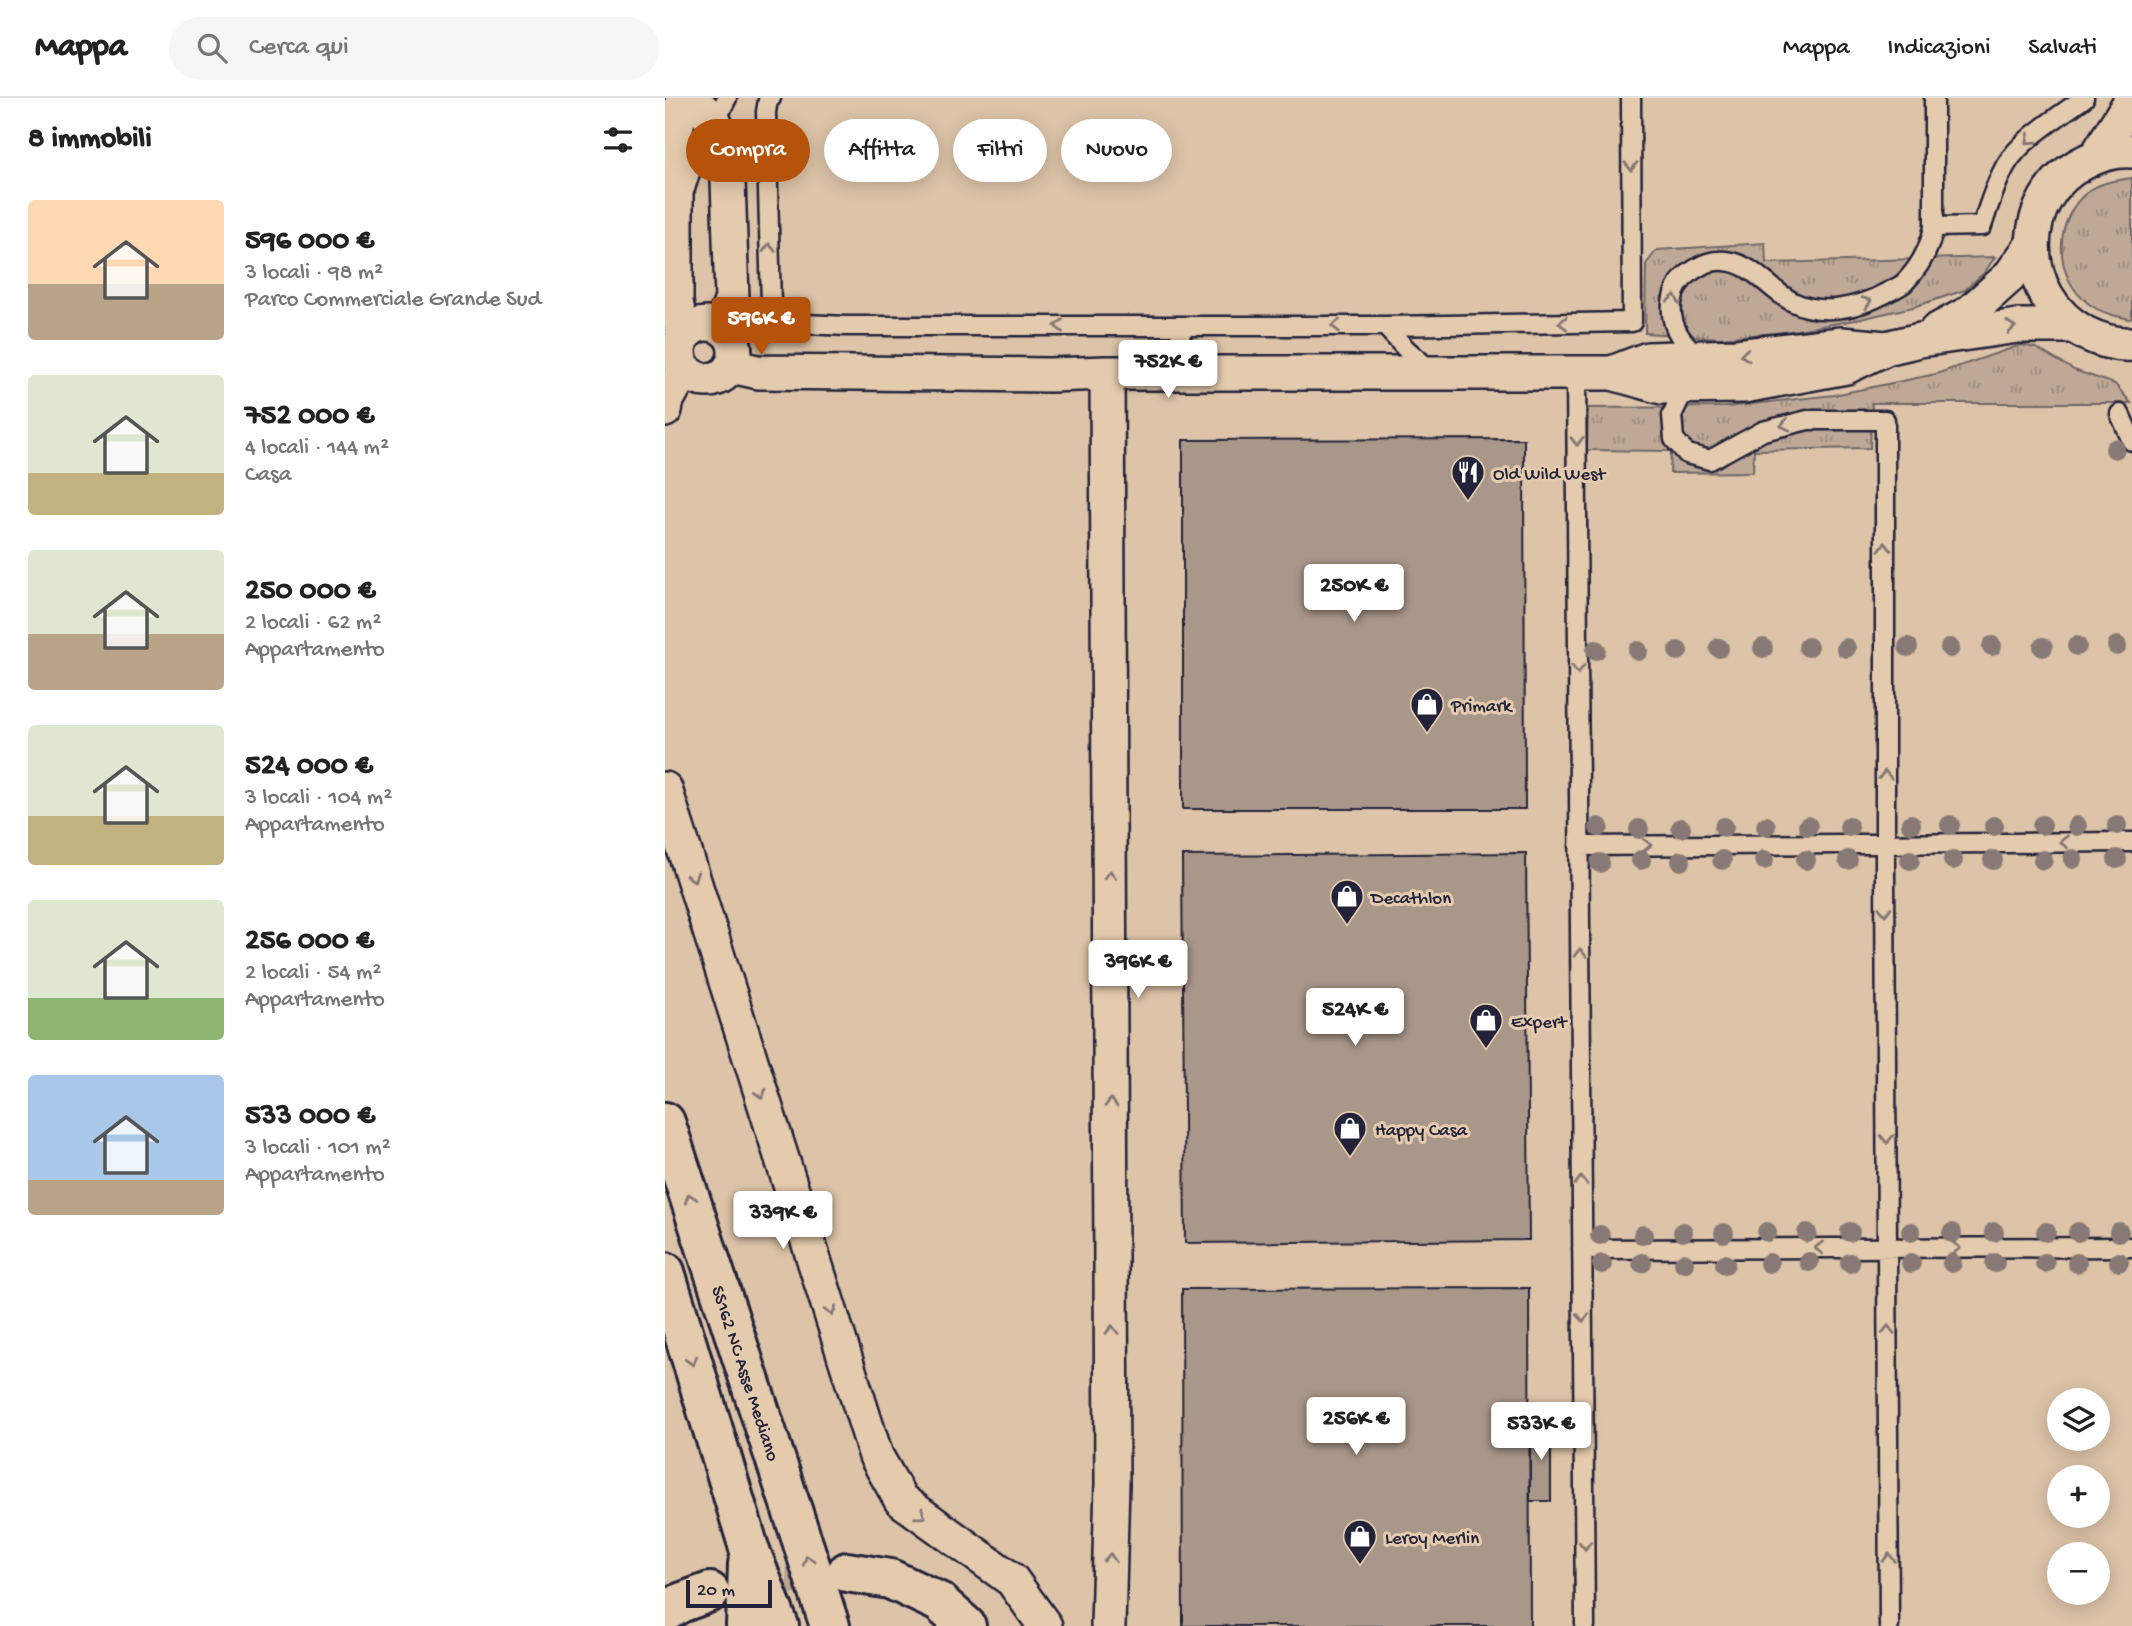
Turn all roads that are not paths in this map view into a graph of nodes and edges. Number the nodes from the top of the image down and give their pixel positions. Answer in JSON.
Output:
{"nodes":[{"id":1,"x":683,"y":98,"type":"edge"},
{"id":2,"x":691,"y":98,"type":"edge"},
{"id":3,"x":771,"y":98,"type":"edge"},
{"id":4,"x":1631,"y":98,"type":"edge"},
{"id":5,"x":1934,"y":98,"type":"edge"},
{"id":6,"x":2084,"y":98,"type":"edge"},
{"id":7,"x":2132,"y":99,"type":"edge"},
{"id":8,"x":720,"y":110,"type":"edge"},
{"id":9,"x":2132,"y":151,"type":"edge"},
{"id":10,"x":2096,"y":157,"type":"junction"},
{"id":11,"x":676,"y":219,"type":"junction"},
{"id":12,"x":1934,"y":227,"type":"junction"},
{"id":13,"x":2032,"y":245,"type":"junction"},
{"id":14,"x":1181,"y":326,"type":"junction"},
{"id":15,"x":1385,"y":326,"type":"junction"},
{"id":16,"x":2072,"y":326,"type":"junction"},
{"id":17,"x":722,"y":328,"type":"junction"},
{"id":18,"x":683,"y":336,"type":"junction"},
{"id":19,"x":1920,"y":340,"type":"junction"},
{"id":20,"x":1885,"y":348,"type":"junction"},
{"id":21,"x":2129,"y":349,"type":"edge"},
{"id":22,"x":1699,"y":358,"type":"junction"},
{"id":23,"x":731,"y":366,"type":"junction"},
{"id":24,"x":684,"y":369,"type":"junction"},
{"id":25,"x":1107,"y":373,"type":"junction"},
{"id":26,"x":1179,"y":373,"type":"junction"},
{"id":27,"x":1434,"y":373,"type":"junction"},
{"id":28,"x":1576,"y":373,"type":"junction"},
{"id":29,"x":1612,"y":373,"type":"junction"},
{"id":30,"x":1685,"y":388,"type":"junction"},
{"id":31,"x":665,"y":410,"type":"edge"},
{"id":32,"x":2120,"y":414,"type":"dead end"},
{"id":33,"x":2132,"y":441,"type":"edge"},
{"id":34,"x":665,"y":789,"type":"edge"},
{"id":35,"x":2132,"y":842,"type":"edge"},
{"id":36,"x":1885,"y":843,"type":"junction"},
{"id":37,"x":1579,"y":846,"type":"junction"},
{"id":38,"x":665,"y":1122,"type":"edge"},
{"id":39,"x":2132,"y":1247,"type":"edge"},
{"id":40,"x":1887,"y":1248,"type":"junction"},
{"id":41,"x":1582,"y":1249,"type":"junction"},
{"id":42,"x":665,"y":1272,"type":"edge"},
{"id":43,"x":749,"y":1548,"type":"junction"},
{"id":44,"x":847,"y":1572,"type":"tunnel mouth"},
{"id":45,"x":710,"y":1592,"type":"tunnel mouth"},
{"id":46,"x":665,"y":1612,"type":"edge"},
{"id":47,"x":746,"y":1626,"type":"edge"},
{"id":48,"x":779,"y":1626,"type":"edge"},
{"id":49,"x":830,"y":1626,"type":"edge"},
{"id":50,"x":966,"y":1626,"type":"edge"},
{"id":51,"x":1045,"y":1626,"type":"edge"},
{"id":52,"x":1108,"y":1626,"type":"edge"},
{"id":53,"x":1585,"y":1626,"type":"edge"},
{"id":54,"x":1889,"y":1626,"type":"edge"}],
"edges":[{"from":1,"to":11,"type":"street"},
{"from":2,"to":8,"type":"street"},
{"from":14,"to":3,"type":"lane","one_way":true},
{"from":4,"to":15,"type":"lane","one_way":true},
{"from":5,"to":12,"type":"lane"},
{"from":6,"to":12,"type":"lane","one_way":true},
{"from":7,"to":10,"type":"street"},
{"from":8,"to":11,"type":"lane"},
{"from":8,"to":17,"type":"street"},
{"from":9,"to":10,"type":"street"},
{"from":10,"to":13,"type":"street"},
{"from":11,"to":18,"type":"street"},
{"from":22,"to":12,"type":"lane","one_way":true},
{"from":13,"to":16,"type":"street"},
{"from":13,"to":19,"type":"street"},
{"from":15,"to":14,"type":"lane","one_way":true},
{"from":14,"to":26,"type":"lane"},
{"from":15,"to":27,"type":"lane"},
{"from":19,"to":16,"type":"street","one_way":true},
{"from":16,"to":21,"type":"street"},
{"from":17,"to":18,"type":"street"},
{"from":17,"to":23,"type":"street"},
{"from":18,"to":24,"type":"street"},
{"from":19,"to":20,"type":"street"},
{"from":20,"to":22,"type":"street","one_way":true},
{"from":20,"to":30,"type":"street"},
{"from":22,"to":29,"type":"street"},
{"from":23,"to":24,"type":"street"},
{"from":23,"to":25,"type":"street"},
{"from":24,"to":31,"type":"street"},
{"from":25,"to":26,"type":"street"},
{"from":52,"to":25,"type":"street","one_way":true},
{"from":26,"to":27,"type":"street"},
{"from":27,"to":28,"type":"street"},
{"from":28,"to":29,"type":"street"},
{"from":28,"to":37,"type":"lane","one_way":true},
{"from":29,"to":30,"type":"street"},
{"from":36,"to":30,"type":"lane","one_way":true},
{"from":32,"to":33,"type":"lane"},
{"from":34,"to":51,"type":"street","one_way":true},
{"from":35,"to":36,"type":"lane","one_way":true},
{"from":37,"to":36,"type":"lane","one_way":true},
{"from":36,"to":40,"type":"lane","one_way":true},
{"from":41,"to":37,"type":"lane","one_way":true},
{"from":49,"to":38,"type":"highway","name":"SS162 NC Asse Mediano","one_way":true},
{"from":40,"to":39,"type":"lane","one_way":true},
{"from":40,"to":41,"type":"lane","one_way":true},
{"from":54,"to":40,"type":"lane","one_way":true},
{"from":41,"to":53,"type":"lane","one_way":true},
{"from":42,"to":43,"type":"highway","one_way":true},
{"from":43,"to":47,"type":"highway"},
{"from":43,"to":48,"type":"highway"},
{"from":44,"to":50,"type":"highway"},
{"from":45,"to":46,"type":"highway"}]}
